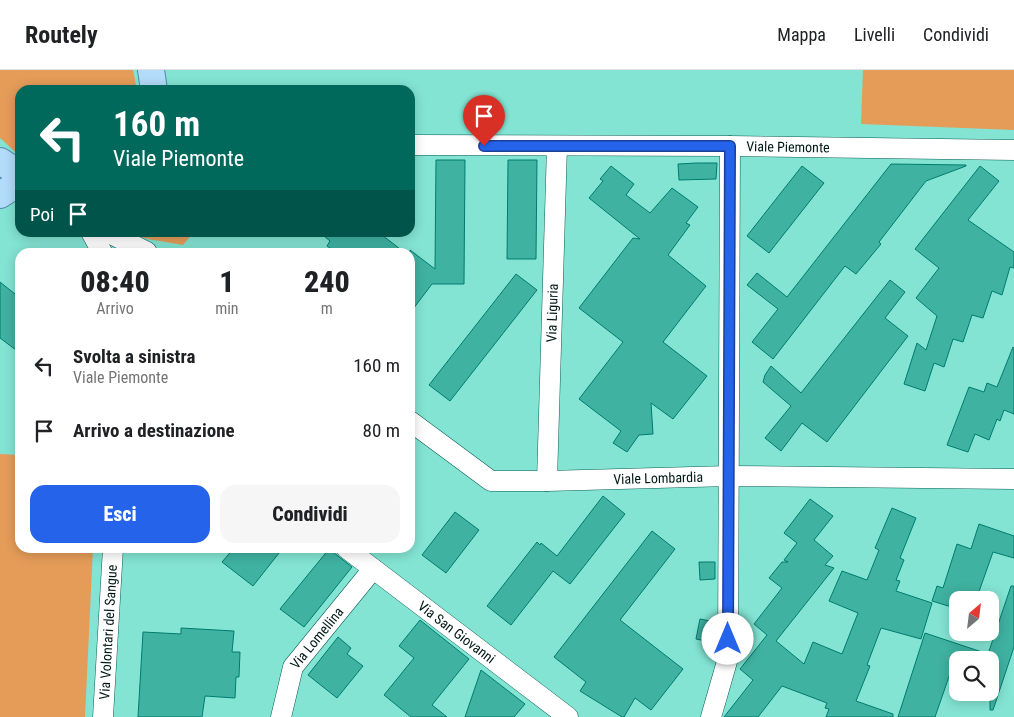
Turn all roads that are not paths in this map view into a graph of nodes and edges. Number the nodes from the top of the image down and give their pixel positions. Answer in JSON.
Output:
{"nodes":[{"id":1,"x":151,"y":70,"type":"edge"},
{"id":2,"x":153,"y":85,"type":"edge"},
{"id":3,"x":415,"y":145,"type":"edge"},
{"id":4,"x":557,"y":146,"type":"junction"},
{"id":5,"x":730,"y":146,"type":"junction"},
{"id":6,"x":1014,"y":150,"type":"edge"},
{"id":7,"x":0,"y":161,"type":"edge"},
{"id":8,"x":15,"y":171,"type":"edge"},
{"id":9,"x":15,"y":185,"type":"edge"},
{"id":10,"x":0,"y":195,"type":"edge"},
{"id":11,"x":100,"y":240,"type":"edge"},
{"id":12,"x":131,"y":248,"type":"edge"},
{"id":13,"x":415,"y":426,"type":"edge"},
{"id":14,"x":729,"y":476,"type":"junction"},
{"id":15,"x":1014,"y":479,"type":"edge"},
{"id":16,"x":547,"y":481,"type":"junction"},
{"id":17,"x":113,"y":553,"type":"edge"},
{"id":18,"x":353,"y":553,"type":"edge"},
{"id":19,"x":374,"y":569,"type":"junction"},
{"id":20,"x":564,"y":716,"type":"edge"},
{"id":21,"x":103,"y":717,"type":"edge"},
{"id":22,"x":281,"y":717,"type":"edge"},
{"id":23,"x":710,"y":717,"type":"edge"}],
"edges":[{"from":1,"to":2,"type":"main road"},
{"from":3,"to":4,"type":"street","name":"Viale Piemonte"},
{"from":4,"to":5,"type":"street","name":"Viale Piemonte"},
{"from":4,"to":16,"type":"street","name":"Via Liguria"},
{"from":5,"to":6,"type":"street","name":"Viale Piemonte"},
{"from":5,"to":14,"type":"street"},
{"from":7,"to":8,"type":"main road"},
{"from":9,"to":10,"type":"main road"},
{"from":11,"to":12,"type":"street"},
{"from":13,"to":16,"type":"street","name":"Viale Lombardia"},
{"from":14,"to":15,"type":"street","name":"Viale Lombardia"},
{"from":14,"to":16,"type":"street","name":"Viale Lombardia"},
{"from":14,"to":23,"type":"street"},
{"from":17,"to":21,"type":"street","name":"Via Volontari del Sangue"},
{"from":18,"to":19,"type":"street","name":"Via San Giovanni"},
{"from":19,"to":20,"type":"street","name":"Via San Giovanni"},
{"from":19,"to":22,"type":"street","name":"Via Lomellina"}]}
